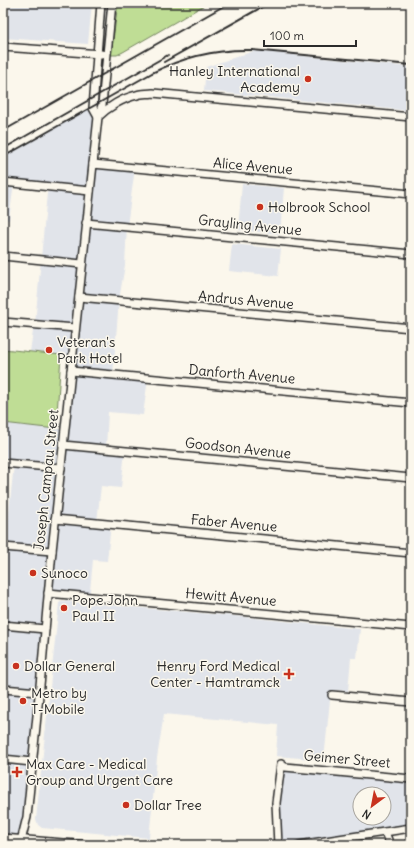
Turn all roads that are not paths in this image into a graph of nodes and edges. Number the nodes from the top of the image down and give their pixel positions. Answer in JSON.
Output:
{"nodes":[{"id":1,"x":101,"y":3,"type":"edge"},
{"id":2,"x":112,"y":3,"type":"edge"},
{"id":3,"x":3,"y":47,"type":"edge"},
{"id":4,"x":97,"y":54,"type":"junction"},
{"id":5,"x":107,"y":54,"type":"junction"},
{"id":6,"x":98,"y":117,"type":"junction"},
{"id":7,"x":411,"y":117,"type":"edge"},
{"id":8,"x":93,"y":164,"type":"junction"},
{"id":9,"x":3,"y":182,"type":"edge"},
{"id":10,"x":90,"y":191,"type":"junction"},
{"id":11,"x":411,"y":194,"type":"edge"},
{"id":12,"x":86,"y":223,"type":"junction"},
{"id":13,"x":411,"y":254,"type":"edge"},
{"id":14,"x":3,"y":256,"type":"edge"},
{"id":15,"x":82,"y":264,"type":"junction"},
{"id":16,"x":79,"y":297,"type":"junction"},
{"id":17,"x":3,"y":322,"type":"edge"},
{"id":18,"x":75,"y":328,"type":"junction"},
{"id":19,"x":411,"y":328,"type":"edge"},
{"id":20,"x":71,"y":370,"type":"junction"},
{"id":21,"x":411,"y":403,"type":"edge"},
{"id":22,"x":63,"y":445,"type":"junction"},
{"id":23,"x":3,"y":463,"type":"edge"},
{"id":24,"x":61,"y":468,"type":"junction"},
{"id":25,"x":411,"y":478,"type":"edge"},
{"id":26,"x":56,"y":519,"type":"junction"},
{"id":27,"x":3,"y":547,"type":"edge"},
{"id":28,"x":52,"y":551,"type":"junction"},
{"id":29,"x":411,"y":553,"type":"edge"},
{"id":30,"x":48,"y":593,"type":"junction"},
{"id":31,"x":3,"y":625,"type":"edge"},
{"id":32,"x":411,"y":627,"type":"edge"},
{"id":33,"x":45,"y":629,"type":"junction"},
{"id":34,"x":3,"y":689,"type":"edge"},
{"id":35,"x":39,"y":692,"type":"junction"},
{"id":36,"x":332,"y":695,"type":"dead end"},
{"id":37,"x":411,"y":702,"type":"edge"},
{"id":38,"x":3,"y":759,"type":"edge"},
{"id":39,"x":32,"y":762,"type":"junction"},
{"id":40,"x":411,"y":778,"type":"edge"},
{"id":41,"x":411,"y":828,"type":"edge"},
{"id":42,"x":384,"y":832,"type":"junction"},
{"id":43,"x":3,"y":838,"type":"edge"},
{"id":44,"x":21,"y":842,"type":"edge"},
{"id":45,"x":87,"y":845,"type":"edge"},
{"id":46,"x":278,"y":845,"type":"edge"},
{"id":47,"x":299,"y":845,"type":"edge"},
{"id":48,"x":387,"y":845,"type":"edge"}],
"edges":[{"from":1,"to":4,"type":"street","name":"Joseph Campau Street"},
{"from":2,"to":5,"type":"street","name":"Joseph Campau Street"},
{"from":3,"to":4,"type":"street"},
{"from":4,"to":5,"type":"street"},
{"from":4,"to":6,"type":"street","name":"Joseph Campau Street"},
{"from":5,"to":6,"type":"street","name":"Joseph Campau Street"},
{"from":6,"to":7,"type":"street"},
{"from":6,"to":8,"type":"street","name":"Joseph Campau Street"},
{"from":8,"to":10,"type":"street","name":"Joseph Campau Street"},
{"from":8,"to":11,"type":"street","name":"Alice Avenue"},
{"from":9,"to":10,"type":"street"},
{"from":10,"to":12,"type":"street","name":"Joseph Campau Street"},
{"from":12,"to":13,"type":"street","name":"Grayling Avenue"},
{"from":12,"to":15,"type":"street","name":"Joseph Campau Street"},
{"from":14,"to":15,"type":"street"},
{"from":15,"to":16,"type":"street","name":"Joseph Campau Street"},
{"from":16,"to":18,"type":"street","name":"Joseph Campau Street"},
{"from":16,"to":19,"type":"street","name":"Andrus Avenue"},
{"from":17,"to":18,"type":"street"},
{"from":18,"to":20,"type":"street","name":"Joseph Campau Street"},
{"from":20,"to":21,"type":"street","name":"Danforth Avenue"},
{"from":20,"to":22,"type":"street","name":"Joseph Campau Street"},
{"from":22,"to":24,"type":"street","name":"Joseph Campau Street"},
{"from":22,"to":25,"type":"street","name":"Goodson Avenue"},
{"from":23,"to":24,"type":"street"},
{"from":24,"to":26,"type":"street","name":"Joseph Campau Street"},
{"from":26,"to":28,"type":"street","name":"Joseph Campau Street"},
{"from":26,"to":29,"type":"street","name":"Faber Avenue"},
{"from":27,"to":28,"type":"street"},
{"from":28,"to":30,"type":"street","name":"Joseph Campau Street"},
{"from":30,"to":32,"type":"street","name":"Hewitt Avenue"},
{"from":30,"to":33,"type":"street","name":"Joseph Campau Street"},
{"from":31,"to":33,"type":"street"},
{"from":33,"to":35,"type":"street","name":"Joseph Campau Street"},
{"from":34,"to":35,"type":"street"},
{"from":35,"to":39,"type":"street","name":"Joseph Campau Street"},
{"from":36,"to":37,"type":"street"},
{"from":38,"to":39,"type":"street"},
{"from":39,"to":44,"type":"street","name":"Joseph Campau Street"},
{"from":40,"to":46,"type":"street","name":"Geimer Street"},
{"from":41,"to":42,"type":"street"},
{"from":42,"to":47,"type":"street"},
{"from":42,"to":48,"type":"street"},
{"from":43,"to":44,"type":"street"},
{"from":44,"to":45,"type":"street"}]}
